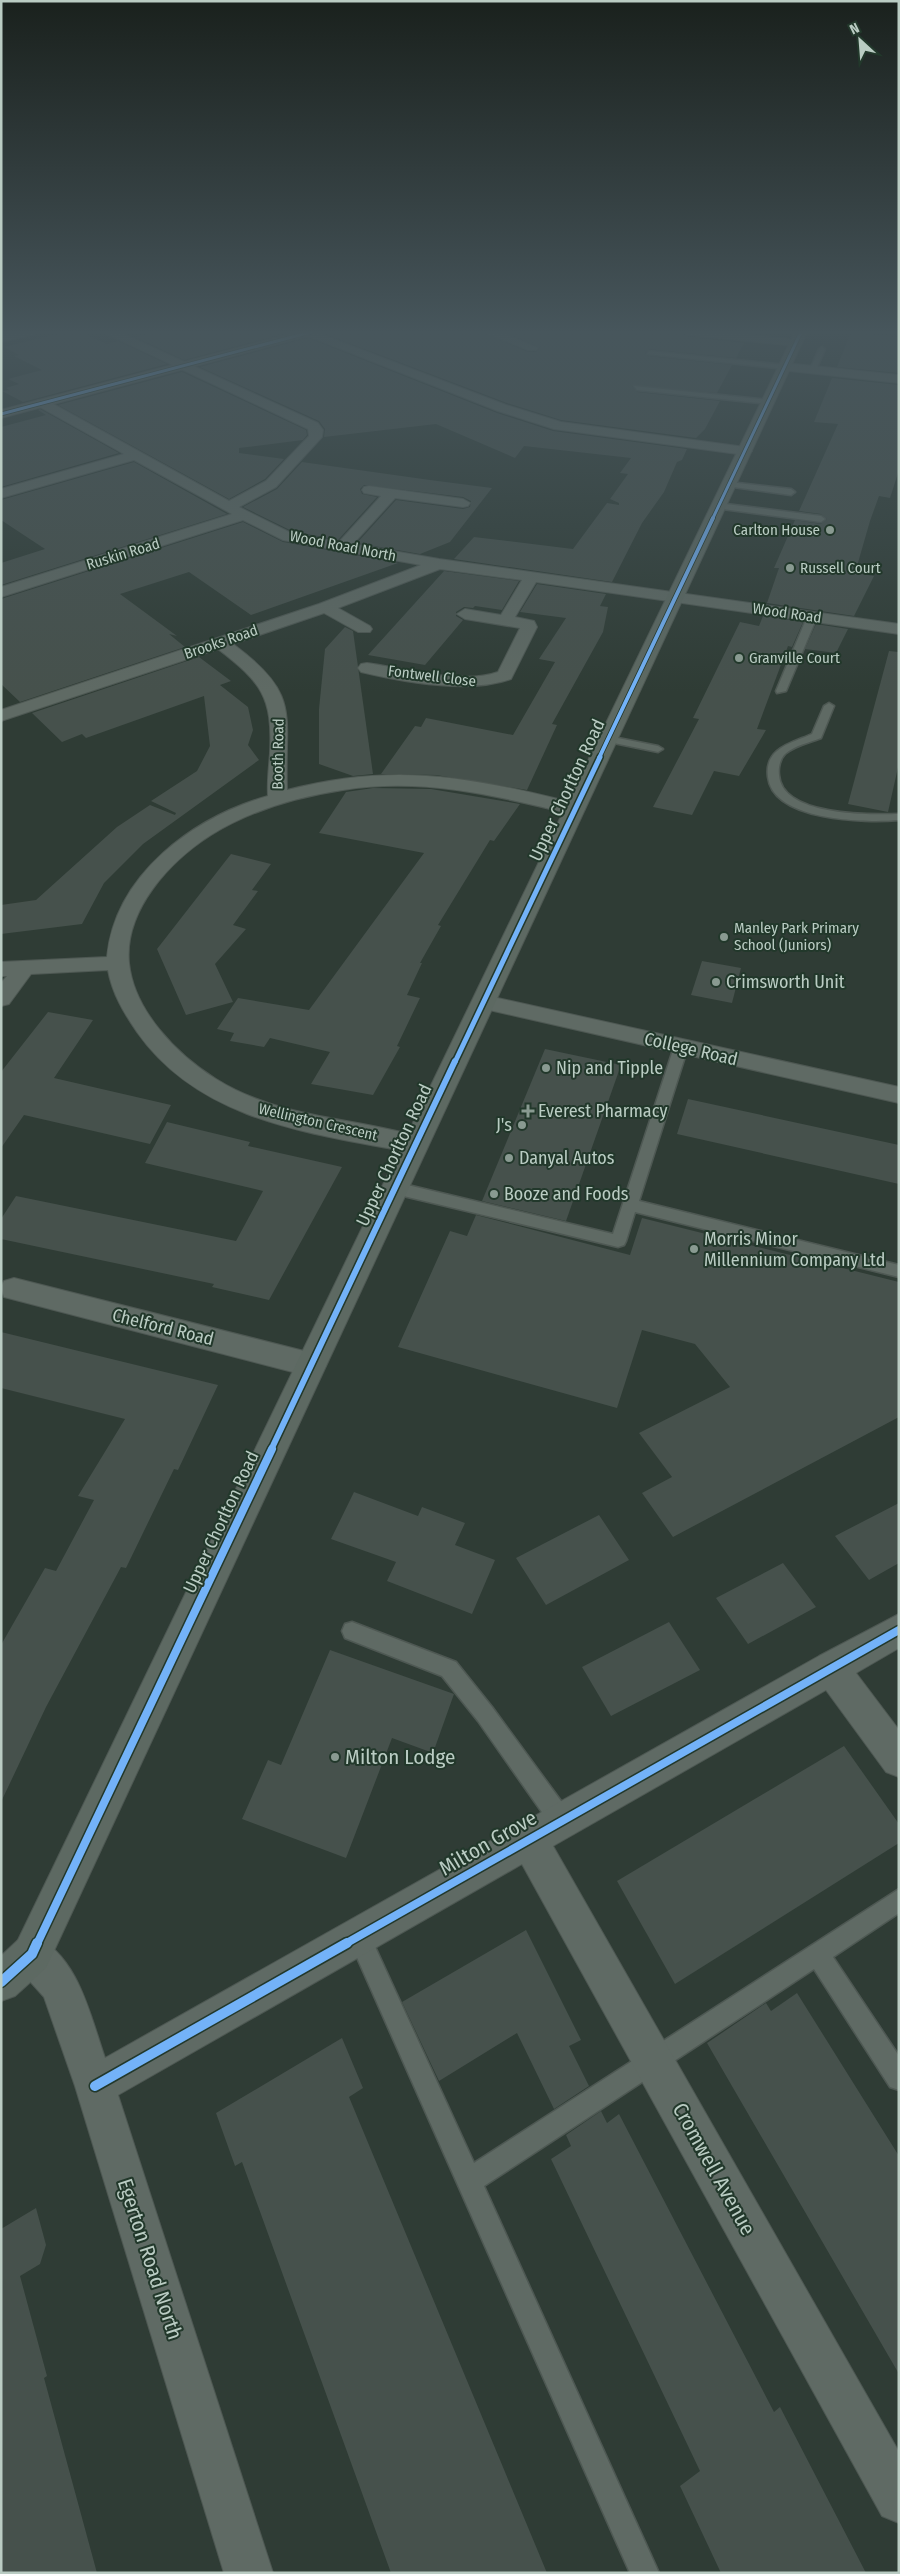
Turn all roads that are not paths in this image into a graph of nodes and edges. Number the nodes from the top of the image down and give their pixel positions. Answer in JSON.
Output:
{"nodes":[{"id":1,"x":130,"y":452,"type":"edge"},
{"id":2,"x":301,"y":452,"type":"edge"},
{"id":3,"x":744,"y":452,"type":"edge"},
{"id":4,"x":135,"y":455,"type":"junction"},
{"id":5,"x":729,"y":484,"type":"junction"},
{"id":6,"x":369,"y":490,"type":"dead end"},
{"id":7,"x":791,"y":492,"type":"dead end"},
{"id":8,"x":392,"y":493,"type":"junction"},
{"id":9,"x":1,"y":494,"type":"edge"},
{"id":10,"x":463,"y":503,"type":"dead end"},
{"id":11,"x":230,"y":506,"type":"junction"},
{"id":12,"x":718,"y":506,"type":"junction"},
{"id":13,"x":245,"y":516,"type":"junction"},
{"id":14,"x":822,"y":519,"type":"dead end"},
{"id":15,"x":342,"y":547,"type":"junction"},
{"id":16,"x":440,"y":564,"type":"junction"},
{"id":17,"x":532,"y":577,"type":"junction"},
{"id":18,"x":1,"y":592,"type":"edge"},
{"id":19,"x":675,"y":597,"type":"junction"},
{"id":20,"x":325,"y":607,"type":"junction"},
{"id":21,"x":465,"y":614,"type":"dead end"},
{"id":22,"x":812,"y":617,"type":"junction"},
{"id":23,"x":506,"y":619,"type":"junction"},
{"id":24,"x":364,"y":629,"type":"dead end"},
{"id":25,"x":899,"y":629,"type":"edge"},
{"id":26,"x":220,"y":642,"type":"junction"},
{"id":27,"x":368,"y":668,"type":"dead end"},
{"id":28,"x":781,"y":691,"type":"dead end"},
{"id":29,"x":829,"y":706,"type":"dead end"},
{"id":30,"x":1,"y":716,"type":"edge"},
{"id":31,"x":608,"y":739,"type":"junction"},
{"id":32,"x":658,"y":748,"type":"dead end"},
{"id":33,"x":278,"y":799,"type":"junction"},
{"id":34,"x":575,"y":808,"type":"junction"},
{"id":35,"x":899,"y":817,"type":"edge"},
{"id":36,"x":118,"y":963,"type":"junction"},
{"id":37,"x":25,"y":967,"type":"junction"},
{"id":38,"x":1,"y":969,"type":"edge"},
{"id":39,"x":1,"y":999,"type":"edge"},
{"id":40,"x":484,"y":1002,"type":"junction"},
{"id":41,"x":681,"y":1047,"type":"junction"},
{"id":42,"x":899,"y":1096,"type":"edge"},
{"id":43,"x":415,"y":1144,"type":"junction"},
{"id":44,"x":395,"y":1188,"type":"junction"},
{"id":45,"x":630,"y":1205,"type":"junction"},
{"id":46,"x":899,"y":1271,"type":"edge"},
{"id":47,"x":14,"y":1289,"type":"dead end"},
{"id":48,"x":312,"y":1365,"type":"junction"},
{"id":49,"x":899,"y":1630,"type":"edge"},
{"id":50,"x":352,"y":1631,"type":"dead end"},
{"id":51,"x":831,"y":1668,"type":"junction"},
{"id":52,"x":899,"y":1759,"type":"edge"},
{"id":53,"x":545,"y":1830,"type":"junction"},
{"id":54,"x":899,"y":1900,"type":"edge"},
{"id":55,"x":358,"y":1935,"type":"junction"},
{"id":56,"x":817,"y":1952,"type":"junction"},
{"id":57,"x":10,"y":1970,"type":"edge"},
{"id":58,"x":653,"y":2060,"type":"junction"},
{"id":59,"x":899,"y":2078,"type":"edge"},
{"id":60,"x":95,"y":2086,"type":"junction"},
{"id":61,"x":468,"y":2181,"type":"junction"},
{"id":62,"x":899,"y":2499,"type":"edge"},
{"id":63,"x":249,"y":2573,"type":"edge"},
{"id":64,"x":645,"y":2573,"type":"edge"}],
"edges":[{"from":1,"to":4,"type":"street","name":"Wood Road North"},
{"from":2,"to":11,"type":"street"},
{"from":3,"to":5,"type":"main road","name":"Upper Chorlton Road"},
{"from":4,"to":9,"type":"street"},
{"from":4,"to":11,"type":"street","name":"Wood Road North"},
{"from":5,"to":7,"type":"lane"},
{"from":5,"to":12,"type":"main road","name":"Upper Chorlton Road"},
{"from":6,"to":8,"type":"street"},
{"from":8,"to":10,"type":"street"},
{"from":8,"to":15,"type":"street"},
{"from":11,"to":13,"type":"street","name":"Wood Road North"},
{"from":12,"to":14,"type":"lane"},
{"from":12,"to":19,"type":"main road","name":"Upper Chorlton Road"},
{"from":13,"to":15,"type":"street","name":"Wood Road North"},
{"from":13,"to":18,"type":"street","name":"Ruskin Road"},
{"from":15,"to":16,"type":"street","name":"Wood Road North"},
{"from":16,"to":17,"type":"street","name":"Wood Road North"},
{"from":16,"to":20,"type":"street","name":"Brooks Road"},
{"from":17,"to":19,"type":"street","name":"Wood Road North"},
{"from":17,"to":23,"type":"street"},
{"from":19,"to":22,"type":"street","name":"Wood Road"},
{"from":19,"to":31,"type":"main road","name":"Upper Chorlton Road"},
{"from":20,"to":24,"type":"street"},
{"from":20,"to":26,"type":"street","name":"Brooks Road"},
{"from":21,"to":23,"type":"street","name":"Fontwell Close"},
{"from":22,"to":25,"type":"street","name":"Wood Road"},
{"from":22,"to":28,"type":"lane"},
{"from":23,"to":27,"type":"street","name":"Fontwell Close"},
{"from":26,"to":30,"type":"street","name":"Brooks Road"},
{"from":26,"to":33,"type":"street","name":"Booth Road"},
{"from":29,"to":35,"type":"lane"},
{"from":31,"to":32,"type":"lane"},
{"from":31,"to":34,"type":"main road","name":"Upper Chorlton Road"},
{"from":33,"to":34,"type":"street","name":"Wellington Crescent"},
{"from":33,"to":36,"type":"street","name":"Wellington Crescent"},
{"from":34,"to":40,"type":"main road","name":"Upper Chorlton Road"},
{"from":36,"to":37,"type":"street"},
{"from":36,"to":43,"type":"street","name":"Wellington Crescent"},
{"from":37,"to":38,"type":"street"},
{"from":37,"to":39,"type":"street"},
{"from":40,"to":41,"type":"street","name":"College Road"},
{"from":40,"to":43,"type":"main road","name":"Upper Chorlton Road"},
{"from":41,"to":42,"type":"street","name":"College Road"},
{"from":41,"to":45,"type":"lane"},
{"from":43,"to":44,"type":"main road","name":"Upper Chorlton Road"},
{"from":44,"to":45,"type":"lane"},
{"from":44,"to":48,"type":"main road","name":"Upper Chorlton Road"},
{"from":45,"to":46,"type":"lane"},
{"from":47,"to":48,"type":"street","name":"Chelford Road"},
{"from":48,"to":57,"type":"main road","name":"Upper Chorlton Road"},
{"from":49,"to":51,"type":"street","name":"Milton Grove"},
{"from":50,"to":53,"type":"lane"},
{"from":51,"to":52,"type":"street"},
{"from":51,"to":53,"type":"street","name":"Milton Grove"},
{"from":53,"to":55,"type":"street","name":"Milton Grove"},
{"from":53,"to":58,"type":"street","name":"Cromwell Avenue"},
{"from":54,"to":56,"type":"lane"},
{"from":55,"to":60,"type":"street","name":"Milton Grove"},
{"from":55,"to":61,"type":"lane"},
{"from":56,"to":58,"type":"lane"},
{"from":56,"to":59,"type":"lane"},
{"from":57,"to":60,"type":"street","name":"Egerton Road North"},
{"from":58,"to":61,"type":"lane"},
{"from":58,"to":62,"type":"street","name":"Cromwell Avenue"},
{"from":60,"to":63,"type":"street","name":"Egerton Road North"},
{"from":61,"to":64,"type":"lane"}]}
